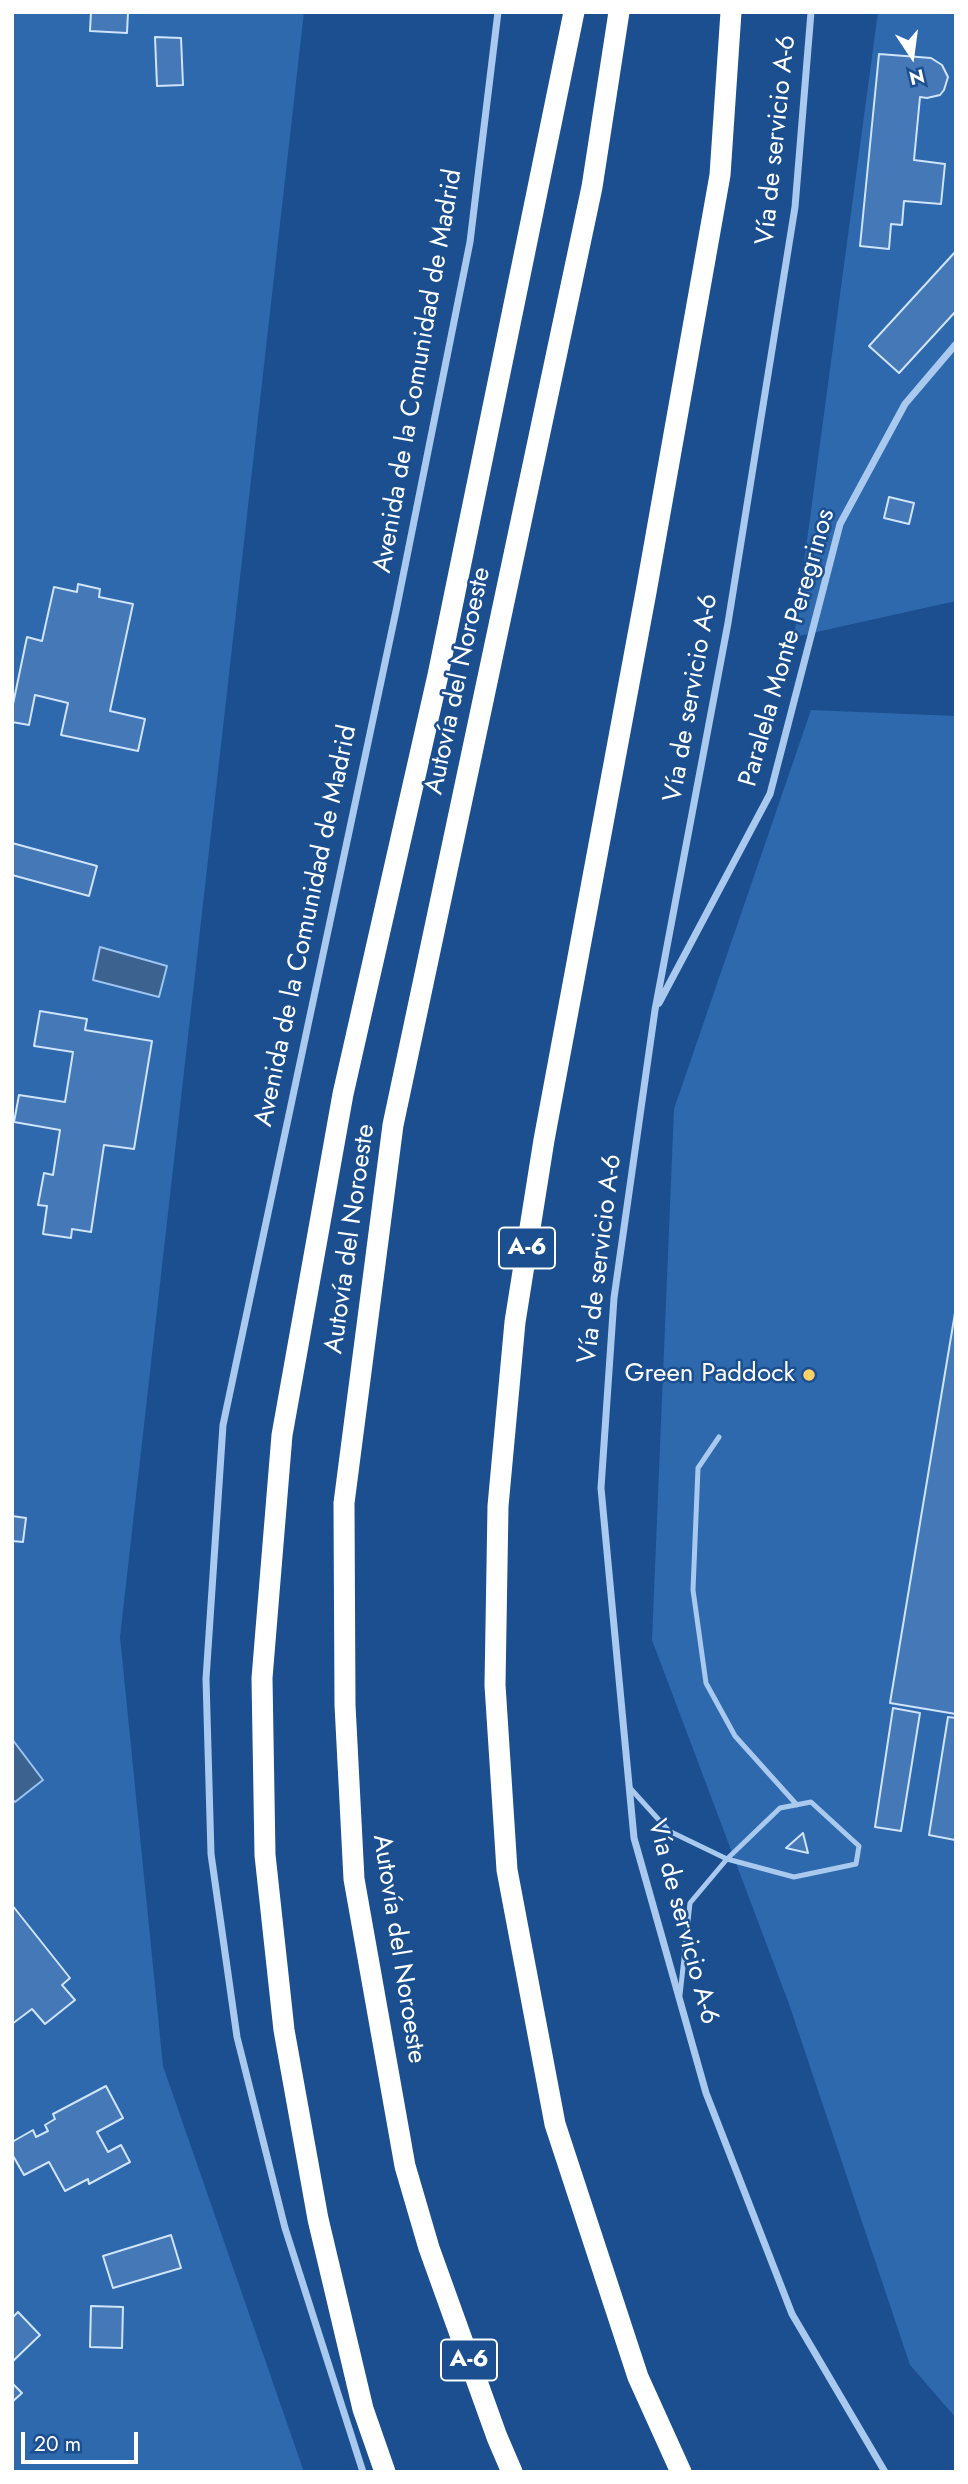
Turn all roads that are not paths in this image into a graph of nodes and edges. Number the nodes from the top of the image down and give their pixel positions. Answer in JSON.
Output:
{"nodes":[{"id":1,"x":498,"y":12,"type":"edge"},
{"id":2,"x":574,"y":12,"type":"edge"},
{"id":3,"x":620,"y":12,"type":"edge"},
{"id":4,"x":731,"y":12,"type":"edge"},
{"id":5,"x":811,"y":12,"type":"edge"},
{"id":6,"x":956,"y":344,"type":"edge"},
{"id":7,"x":655,"y":1010,"type":"junction"},
{"id":8,"x":719,"y":1437,"type":"dead end"},
{"id":9,"x":629,"y":1787,"type":"junction"},
{"id":10,"x":797,"y":1805,"type":"junction"},
{"id":11,"x":727,"y":1859,"type":"junction"},
{"id":12,"x":680,"y":1998,"type":"junction"},
{"id":13,"x":363,"y":2472,"type":"edge"},
{"id":14,"x":385,"y":2472,"type":"edge"},
{"id":15,"x":512,"y":2472,"type":"edge"},
{"id":16,"x":681,"y":2472,"type":"edge"},
{"id":17,"x":885,"y":2472,"type":"edge"}],
"edges":[{"from":1,"to":13,"type":"street","name":"Avenida de la Comunidad de Madrid"},
{"from":2,"to":14,"type":"highway"},
{"from":3,"to":15,"type":"highway","name":"Autovía del Noroeste","number":"A-6"},
{"from":4,"to":16,"type":"highway","number":"A-6"},
{"from":5,"to":7,"type":"street","name":"Vía de servicio A-6"},
{"from":6,"to":7,"type":"street","name":"Paralela Monte Peregrinos"},
{"from":7,"to":9,"type":"street","name":"Vía de servicio A-6"},
{"from":8,"to":10,"type":"lane"},
{"from":9,"to":11,"type":"lane"},
{"from":9,"to":12,"type":"street","name":"Vía de servicio A-6"},
{"from":10,"to":11,"type":"lane"},
{"from":10,"to":11,"type":"lane"},
{"from":11,"to":12,"type":"lane"},
{"from":12,"to":17,"type":"street","name":"Vía de servicio A-6"}]}
